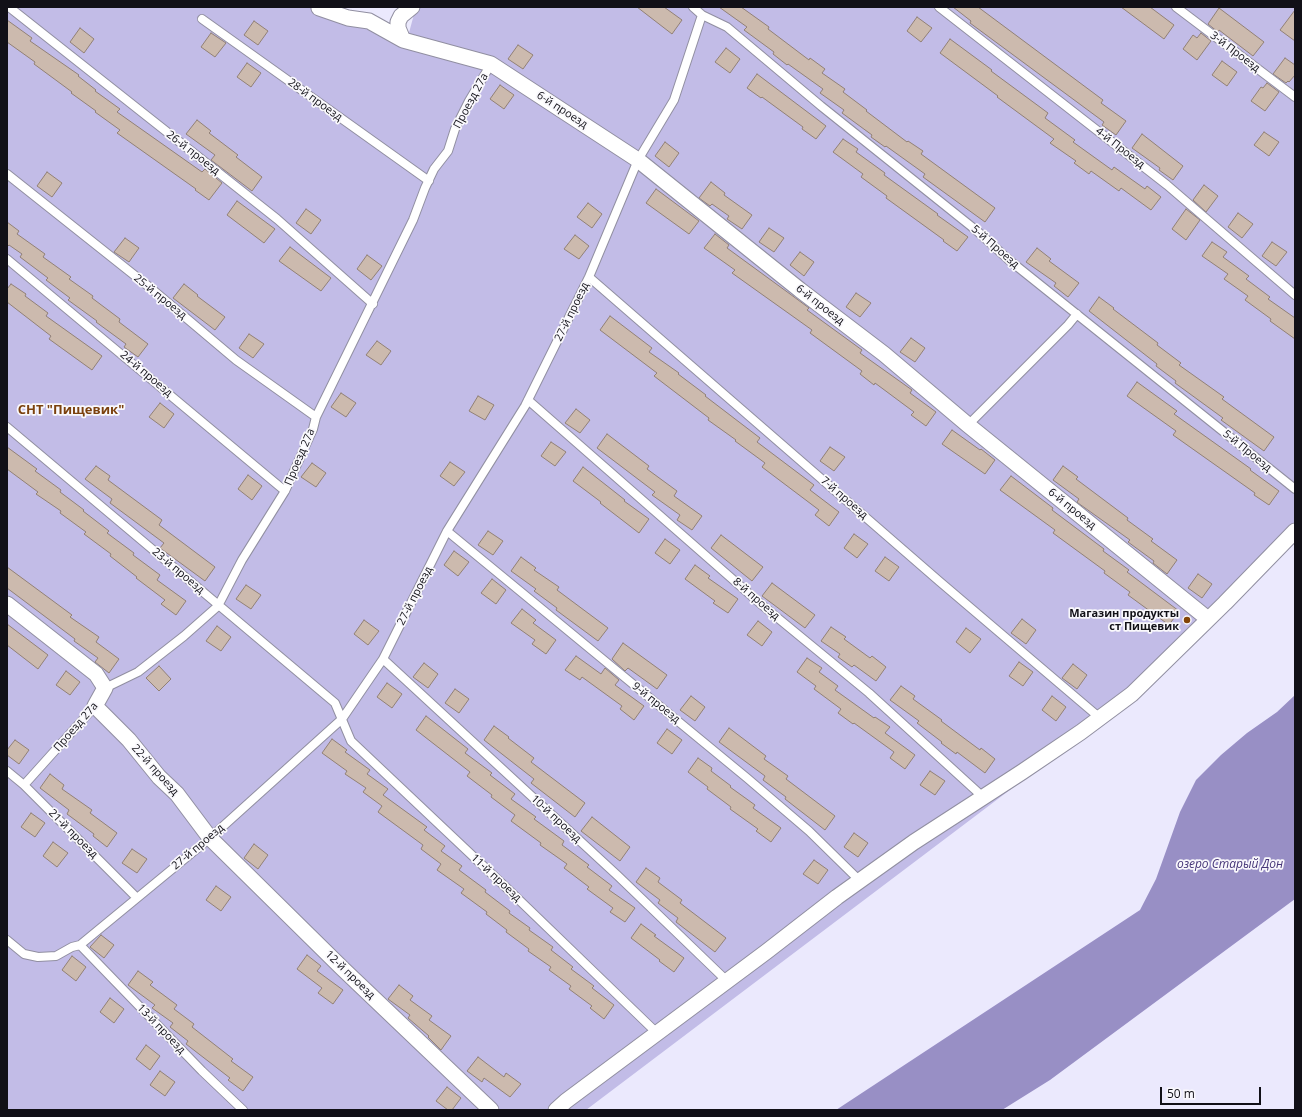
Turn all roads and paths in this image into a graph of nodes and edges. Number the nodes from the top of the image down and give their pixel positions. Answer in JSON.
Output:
{"nodes":[{"id":1,"x":9,"y":7,"type":"edge"},
{"id":2,"x":318,"y":7,"type":"edge"},
{"id":3,"x":412,"y":7,"type":"edge"},
{"id":4,"x":693,"y":7,"type":"edge"},
{"id":5,"x":939,"y":7,"type":"edge"},
{"id":6,"x":1176,"y":7,"type":"edge"},
{"id":7,"x":702,"y":15,"type":"junction"},
{"id":8,"x":202,"y":19,"type":"dead end"},
{"id":9,"x":398,"y":22,"type":"junction"},
{"id":10,"x":378,"y":26,"type":"junction"},
{"id":11,"x":403,"y":40,"type":"junction"},
{"id":12,"x":491,"y":64,"type":"junction"},
{"id":13,"x":1295,"y":97,"type":"edge"},
{"id":14,"x":638,"y":160,"type":"junction"},
{"id":15,"x":7,"y":174,"type":"edge"},
{"id":16,"x":428,"y":181,"type":"junction"},
{"id":17,"x":7,"y":259,"type":"edge"},
{"id":18,"x":589,"y":277,"type":"junction"},
{"id":19,"x":1295,"y":295,"type":"edge"},
{"id":20,"x":373,"y":304,"type":"junction"},
{"id":21,"x":1077,"y":314,"type":"junction"},
{"id":22,"x":528,"y":400,"type":"junction"},
{"id":23,"x":316,"y":417,"type":"junction"},
{"id":24,"x":968,"y":425,"type":"junction"},
{"id":25,"x":7,"y":427,"type":"edge"},
{"id":26,"x":1295,"y":489,"type":"edge"},
{"id":27,"x":285,"y":491,"type":"junction"},
{"id":28,"x":1295,"y":530,"type":"edge"},
{"id":29,"x":447,"y":531,"type":"junction"},
{"id":30,"x":7,"y":604,"type":"edge"},
{"id":31,"x":218,"y":606,"type":"junction"},
{"id":32,"x":1208,"y":619,"type":"junction"},
{"id":33,"x":383,"y":659,"type":"junction"},
{"id":34,"x":105,"y":688,"type":"junction"},
{"id":35,"x":95,"y":706,"type":"junction"},
{"id":36,"x":1100,"y":718,"type":"junction"},
{"id":37,"x":342,"y":719,"type":"junction"},
{"id":38,"x":7,"y":771,"type":"edge"},
{"id":39,"x":24,"y":785,"type":"junction"},
{"id":40,"x":983,"y":797,"type":"junction"},
{"id":41,"x":210,"y":838,"type":"junction"},
{"id":42,"x":860,"y":881,"type":"junction"},
{"id":43,"x":137,"y":898,"type":"junction"},
{"id":44,"x":7,"y":940,"type":"edge"},
{"id":45,"x":80,"y":945,"type":"junction"},
{"id":46,"x":727,"y":981,"type":"junction"},
{"id":47,"x":657,"y":1033,"type":"junction"},
{"id":48,"x":243,"y":1110,"type":"edge"},
{"id":49,"x":491,"y":1110,"type":"edge"},
{"id":50,"x":556,"y":1110,"type":"edge"}],
"edges":[{"from":1,"to":20,"type":"lane","name":"26-й проезд"},
{"from":2,"to":10,"type":"street","name":"6-й проезд"},
{"from":3,"to":9,"type":"street"},
{"from":4,"to":7,"type":"lane","name":"5-й Проезд"},
{"from":5,"to":19,"type":"lane","name":"4-й Проезд"},
{"from":6,"to":13,"type":"lane","name":"3-й Проезд"},
{"from":7,"to":14,"type":"lane","name":"27-й проезд"},
{"from":7,"to":21,"type":"lane","name":"5-й Проезд"},
{"from":8,"to":16,"type":"lane","name":"28-й проезд"},
{"from":9,"to":10,"type":"street"},
{"from":9,"to":11,"type":"street"},
{"from":10,"to":11,"type":"street","name":"6-й проезд"},
{"from":11,"to":12,"type":"street","name":"6-й проезд"},
{"from":12,"to":14,"type":"street","name":"6-й проезд"},
{"from":12,"to":16,"type":"lane","name":"Проезд 27а"},
{"from":14,"to":18,"type":"lane","name":"27-й проезд"},
{"from":14,"to":24,"type":"street","name":"6-й проезд"},
{"from":15,"to":23,"type":"lane","name":"25-й проезд"},
{"from":16,"to":20,"type":"lane","name":"Проезд 27а"},
{"from":17,"to":27,"type":"lane","name":"24-й проезд"},
{"from":18,"to":22,"type":"lane","name":"27-й проезд"},
{"from":18,"to":36,"type":"lane","name":"7-й проезд"},
{"from":20,"to":23,"type":"lane","name":"Проезд 27а"},
{"from":21,"to":24,"type":"lane"},
{"from":21,"to":26,"type":"lane","name":"5-й Проезд"},
{"from":22,"to":29,"type":"lane","name":"27-й проезд"},
{"from":22,"to":40,"type":"lane","name":"8-й проезд"},
{"from":23,"to":27,"type":"lane","name":"Проезд 27а"},
{"from":24,"to":32,"type":"street","name":"6-й проезд"},
{"from":25,"to":31,"type":"lane","name":"23-й проезд"},
{"from":27,"to":31,"type":"lane","name":"Проезд 27а"},
{"from":28,"to":32,"type":"street"},
{"from":29,"to":33,"type":"lane","name":"27-й проезд"},
{"from":29,"to":42,"type":"lane","name":"9-й проезд"},
{"from":30,"to":34,"type":"street"},
{"from":31,"to":34,"type":"lane","name":"Проезд 27а"},
{"from":31,"to":37,"type":"lane","name":"23-й проезд"},
{"from":32,"to":36,"type":"street"},
{"from":33,"to":37,"type":"lane","name":"27-й проезд"},
{"from":33,"to":46,"type":"lane","name":"10-й проезд"},
{"from":34,"to":35,"type":"street","name":"Проезд 27а"},
{"from":35,"to":39,"type":"lane","name":"Проезд 27а"},
{"from":35,"to":41,"type":"street","name":"22-й проезд"},
{"from":36,"to":40,"type":"street"},
{"from":37,"to":41,"type":"lane","name":"27-й проезд"},
{"from":37,"to":47,"type":"lane","name":"11-й проезд"},
{"from":38,"to":39,"type":"lane","name":"21-й проезд"},
{"from":39,"to":43,"type":"lane","name":"21-й проезд"},
{"from":40,"to":42,"type":"street"},
{"from":41,"to":43,"type":"lane","name":"27-й проезд"},
{"from":41,"to":49,"type":"street","name":"12-й проезд"},
{"from":42,"to":46,"type":"street"},
{"from":43,"to":45,"type":"lane","name":"27-й проезд"},
{"from":44,"to":45,"type":"lane","name":"27-й проезд"},
{"from":45,"to":48,"type":"lane","name":"13-й проезд"},
{"from":46,"to":47,"type":"street"},
{"from":47,"to":50,"type":"street"}]}
